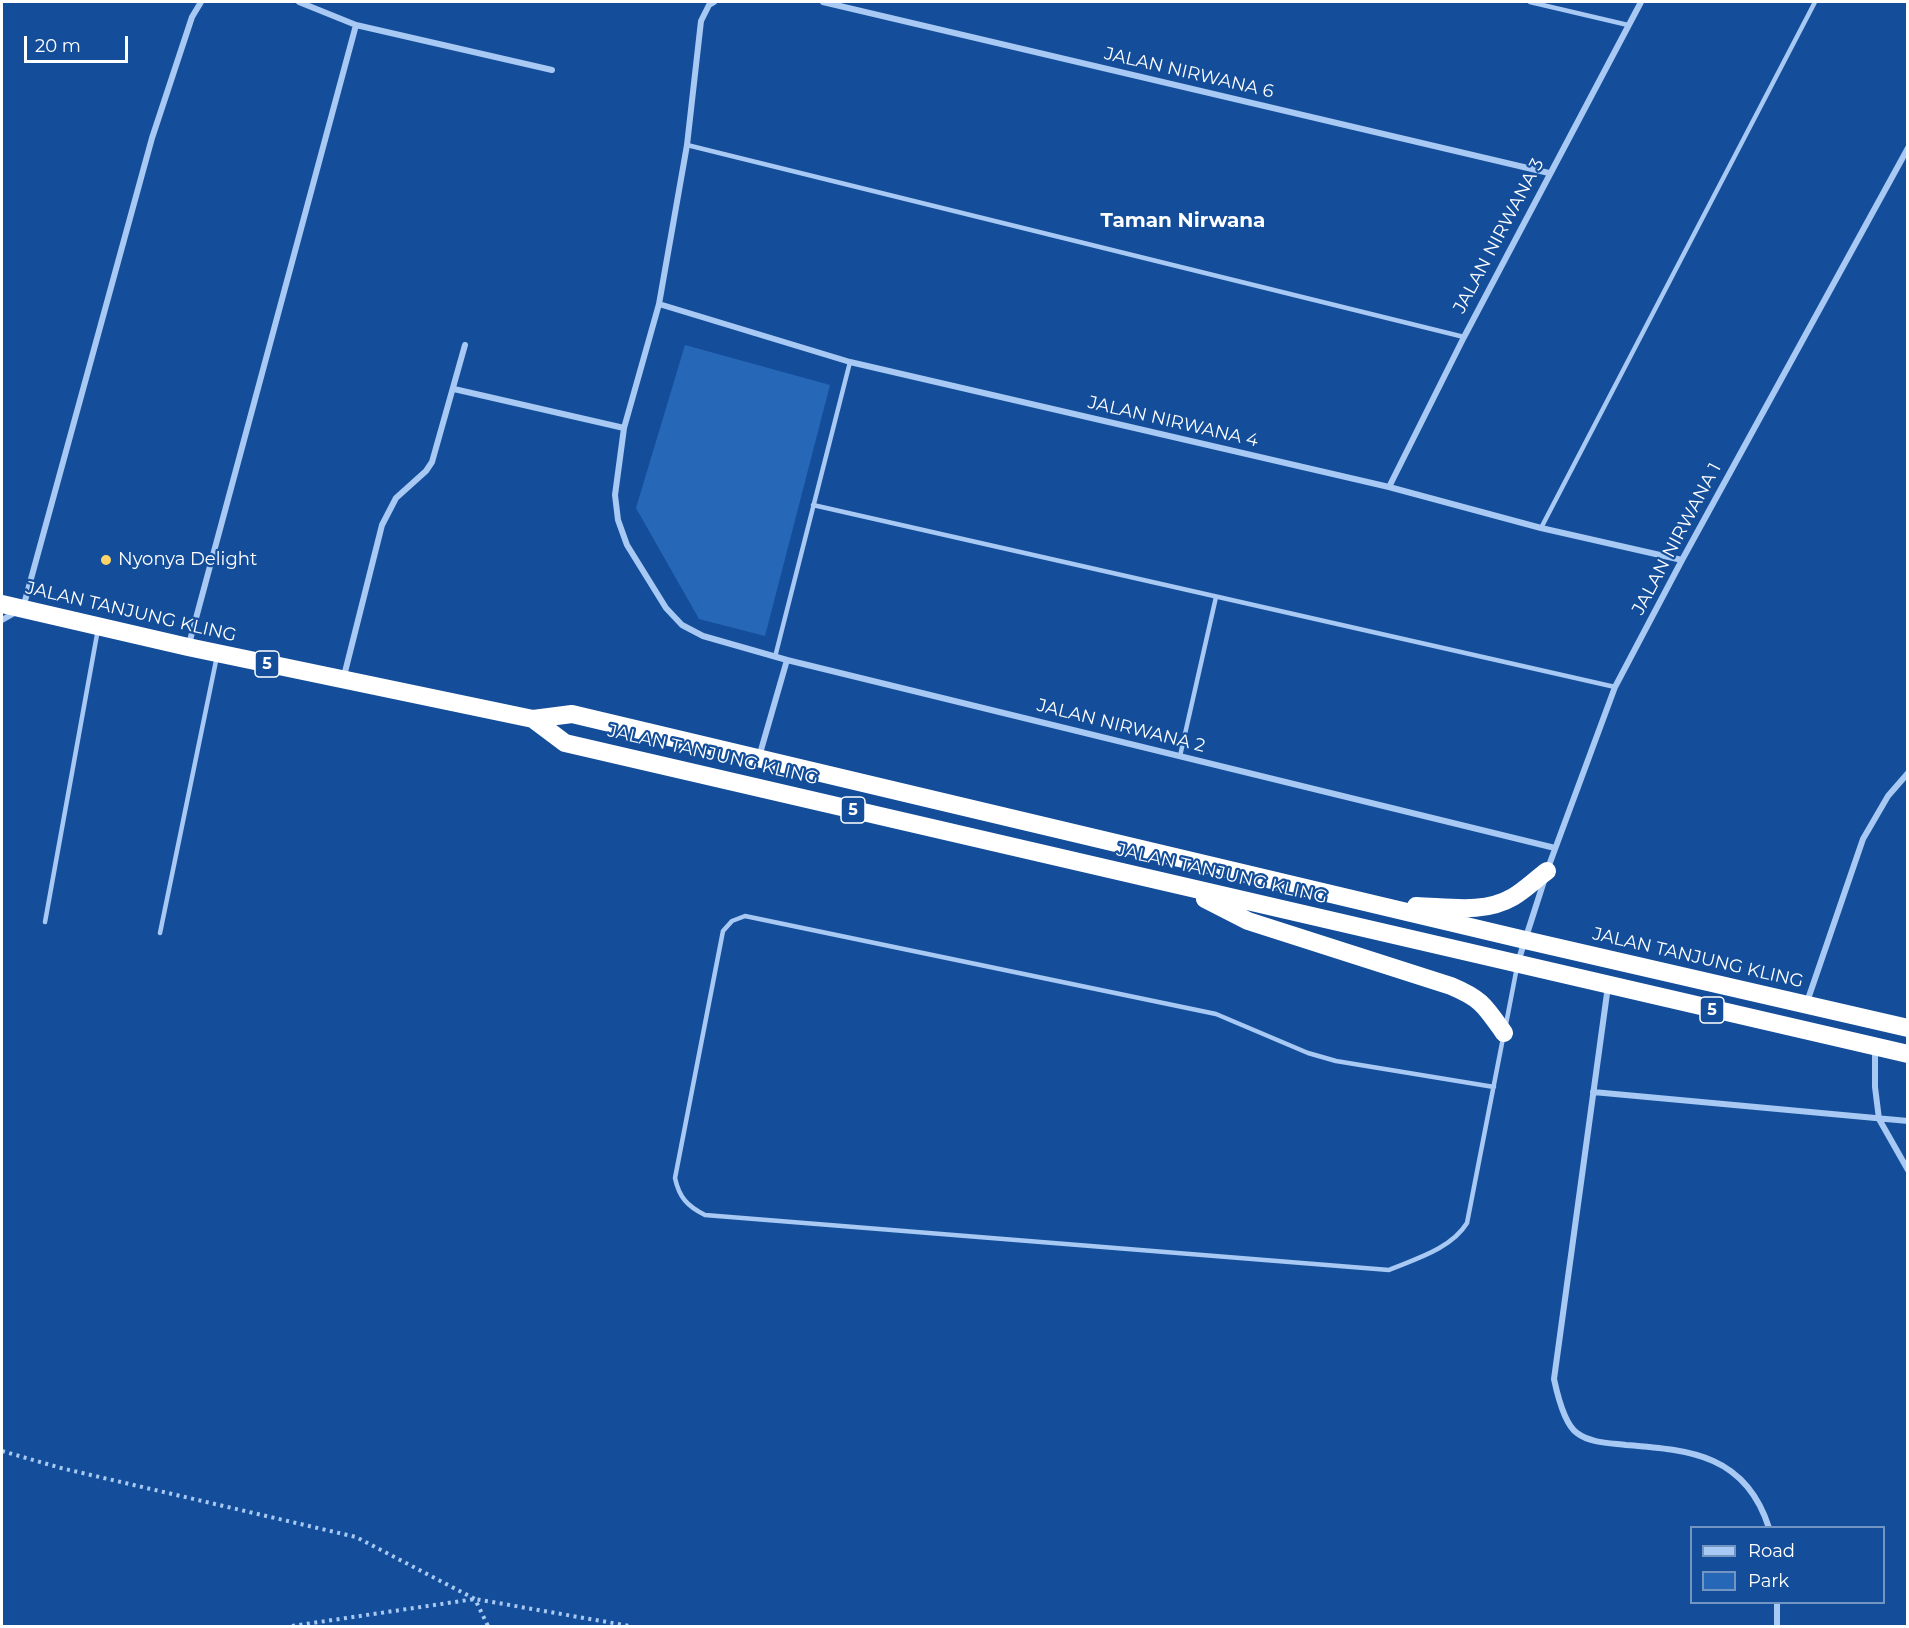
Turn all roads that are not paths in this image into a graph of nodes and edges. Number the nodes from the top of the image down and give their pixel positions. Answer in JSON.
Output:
{"nodes":[{"id":1,"x":201,"y":2,"type":"edge"},
{"id":2,"x":300,"y":2,"type":"edge"},
{"id":3,"x":714,"y":2,"type":"edge"},
{"id":4,"x":823,"y":2,"type":"edge"},
{"id":5,"x":1530,"y":2,"type":"edge"},
{"id":6,"x":1641,"y":2,"type":"edge"},
{"id":7,"x":1815,"y":2,"type":"edge"},
{"id":8,"x":357,"y":25,"type":"junction"},
{"id":9,"x":1628,"y":25,"type":"junction"},
{"id":10,"x":552,"y":70,"type":"dead end"},
{"id":11,"x":687,"y":145,"type":"junction"},
{"id":12,"x":1908,"y":148,"type":"edge"},
{"id":13,"x":1549,"y":173,"type":"junction"},
{"id":14,"x":659,"y":304,"type":"junction"},
{"id":15,"x":1464,"y":337,"type":"junction"},
{"id":16,"x":465,"y":345,"type":"dead end"},
{"id":17,"x":850,"y":363,"type":"junction"},
{"id":18,"x":454,"y":389,"type":"junction"},
{"id":19,"x":624,"y":428,"type":"junction"},
{"id":20,"x":1389,"y":487,"type":"junction"},
{"id":21,"x":813,"y":505,"type":"junction"},
{"id":22,"x":1541,"y":528,"type":"junction"},
{"id":23,"x":1682,"y":560,"type":"junction"},
{"id":24,"x":1216,"y":597,"type":"junction"},
{"id":25,"x":2,"y":604,"type":"edge"},
{"id":26,"x":23,"y":608,"type":"junction"},
{"id":27,"x":2,"y":620,"type":"edge"},
{"id":28,"x":99,"y":626,"type":"junction"},
{"id":29,"x":188,"y":647,"type":"junction"},
{"id":30,"x":218,"y":654,"type":"junction"},
{"id":31,"x":774,"y":657,"type":"junction"},
{"id":32,"x":787,"y":660,"type":"junction"},
{"id":33,"x":343,"y":680,"type":"junction"},
{"id":34,"x":1615,"y":687,"type":"junction"},
{"id":35,"x":533,"y":719,"type":"junction"},
{"id":36,"x":1180,"y":756,"type":"junction"},
{"id":37,"x":758,"y":758,"type":"junction"},
{"id":38,"x":1908,"y":773,"type":"edge"},
{"id":39,"x":1555,"y":848,"type":"junction"},
{"id":40,"x":1547,"y":871,"type":"junction"},
{"id":41,"x":1179,"y":886,"type":"junction"},
{"id":42,"x":1372,"y":904,"type":"junction"},
{"id":43,"x":45,"y":922,"type":"dead end"},
{"id":44,"x":160,"y":933,"type":"dead end"},
{"id":45,"x":1525,"y":940,"type":"junction"},
{"id":46,"x":1517,"y":964,"type":"junction"},
{"id":47,"x":1608,"y":986,"type":"junction"},
{"id":48,"x":1805,"y":1005,"type":"junction"},
{"id":49,"x":1908,"y":1028,"type":"edge"},
{"id":50,"x":1504,"y":1033,"type":"junction"},
{"id":51,"x":1875,"y":1047,"type":"junction"},
{"id":52,"x":1908,"y":1054,"type":"edge"},
{"id":53,"x":1494,"y":1087,"type":"junction"},
{"id":54,"x":1593,"y":1092,"type":"junction"},
{"id":55,"x":1879,"y":1119,"type":"junction"},
{"id":56,"x":1908,"y":1121,"type":"edge"},
{"id":57,"x":1908,"y":1170,"type":"edge"},
{"id":58,"x":1769,"y":1526,"type":"edge"},
{"id":59,"x":1777,"y":1604,"type":"edge"},
{"id":60,"x":1777,"y":1626,"type":"edge"}],
"edges":[{"from":1,"to":26,"type":"street"},
{"from":2,"to":8,"type":"street"},
{"from":3,"to":11,"type":"street"},
{"from":4,"to":13,"type":"street","name":"JALAN NIRWANA 6"},
{"from":5,"to":9,"type":"lane"},
{"from":6,"to":9,"type":"street","name":"JALAN NIRWANA 3"},
{"from":7,"to":22,"type":"lane"},
{"from":8,"to":10,"type":"street"},
{"from":8,"to":29,"type":"street"},
{"from":9,"to":13,"type":"street","name":"JALAN NIRWANA 3"},
{"from":11,"to":14,"type":"street"},
{"from":11,"to":15,"type":"lane"},
{"from":12,"to":23,"type":"street","name":"JALAN NIRWANA 1"},
{"from":13,"to":15,"type":"street","name":"JALAN NIRWANA 3"},
{"from":14,"to":17,"type":"street","name":"JALAN NIRWANA 4"},
{"from":14,"to":19,"type":"street"},
{"from":15,"to":20,"type":"street","name":"JALAN NIRWANA 3"},
{"from":16,"to":18,"type":"street"},
{"from":17,"to":20,"type":"street","name":"JALAN NIRWANA 4"},
{"from":17,"to":21,"type":"lane"},
{"from":18,"to":19,"type":"street"},
{"from":18,"to":33,"type":"street"},
{"from":19,"to":31,"type":"street","name":"JALAN NIRWANA 2"},
{"from":20,"to":22,"type":"street","name":"JALAN NIRWANA 4"},
{"from":21,"to":24,"type":"lane"},
{"from":21,"to":31,"type":"lane"},
{"from":22,"to":23,"type":"street","name":"JALAN NIRWANA 4"},
{"from":23,"to":34,"type":"street","name":"JALAN NIRWANA 1"},
{"from":24,"to":34,"type":"lane"},
{"from":24,"to":36,"type":"lane"},
{"from":25,"to":26,"type":"highway","name":"JALAN TANJUNG KLING","number":"5"},
{"from":26,"to":27,"type":"street"},
{"from":26,"to":28,"type":"highway","name":"JALAN TANJUNG KLING","number":"5"},
{"from":28,"to":29,"type":"highway","name":"JALAN TANJUNG KLING","number":"5"},
{"from":28,"to":43,"type":"lane"},
{"from":29,"to":30,"type":"highway","name":"JALAN TANJUNG KLING","number":"5"},
{"from":30,"to":33,"type":"highway","name":"JALAN TANJUNG KLING","number":"5"},
{"from":30,"to":44,"type":"lane"},
{"from":31,"to":32,"type":"street","name":"JALAN NIRWANA 2"},
{"from":32,"to":36,"type":"street","name":"JALAN NIRWANA 2"},
{"from":32,"to":37,"type":"street"},
{"from":33,"to":35,"type":"highway","name":"JALAN TANJUNG KLING","number":"5"},
{"from":34,"to":39,"type":"street","name":"JALAN NIRWANA 1"},
{"from":35,"to":37,"type":"highway","name":"JALAN TANJUNG KLING","number":"5"},
{"from":35,"to":41,"type":"highway","name":"JALAN TANJUNG KLING","number":"5"},
{"from":36,"to":39,"type":"street","name":"JALAN NIRWANA 2"},
{"from":37,"to":42,"type":"highway","name":"JALAN TANJUNG KLING","number":"5"},
{"from":38,"to":48,"type":"street"},
{"from":39,"to":40,"type":"street","name":"JALAN NIRWANA 1"},
{"from":40,"to":42,"type":"highway"},
{"from":40,"to":45,"type":"street","name":"JALAN NIRWANA 1"},
{"from":41,"to":46,"type":"highway","name":"JALAN TANJUNG KLING","number":"5"},
{"from":41,"to":50,"type":"highway"},
{"from":42,"to":45,"type":"highway","name":"JALAN TANJUNG KLING","number":"5"},
{"from":45,"to":46,"type":"street","name":"JALAN NIRWANA 1"},
{"from":45,"to":48,"type":"highway","name":"JALAN TANJUNG KLING","number":"5"},
{"from":46,"to":47,"type":"highway","name":"JALAN TANJUNG KLING","number":"5"},
{"from":46,"to":50,"type":"lane"},
{"from":47,"to":51,"type":"highway","name":"JALAN TANJUNG KLING","number":"5"},
{"from":47,"to":54,"type":"street"},
{"from":48,"to":49,"type":"highway","name":"JALAN TANJUNG KLING","number":"5"},
{"from":50,"to":53,"type":"lane"},
{"from":51,"to":52,"type":"highway","name":"JALAN TANJUNG KLING","number":"5"},
{"from":51,"to":55,"type":"street"},
{"from":53,"to":53,"type":"lane"},
{"from":54,"to":55,"type":"street"},
{"from":54,"to":58,"type":"street"},
{"from":55,"to":56,"type":"street"},
{"from":55,"to":57,"type":"street"},
{"from":59,"to":60,"type":"street"}]}
